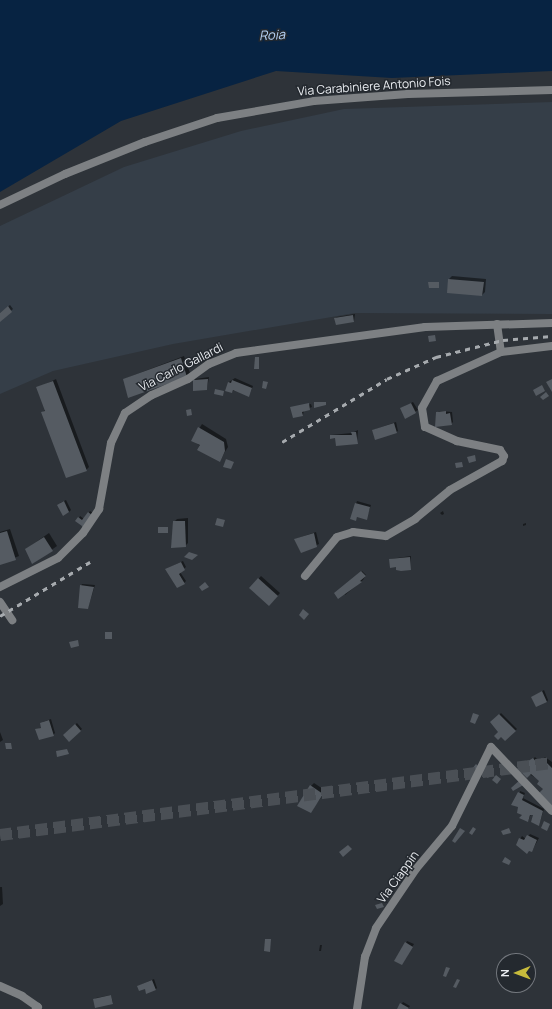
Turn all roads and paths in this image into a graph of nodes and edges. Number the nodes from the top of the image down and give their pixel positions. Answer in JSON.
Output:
{"nodes":[{"id":1,"x":552,"y":90,"type":"edge"},
{"id":2,"x":0,"y":205,"type":"edge"},
{"id":3,"x":552,"y":323,"type":"edge"},
{"id":4,"x":497,"y":324,"type":"junction"},
{"id":5,"x":552,"y":346,"type":"edge"},
{"id":6,"x":501,"y":352,"type":"junction"},
{"id":7,"x":305,"y":576,"type":"dead end"},
{"id":8,"x":0,"y":587,"type":"edge"},
{"id":9,"x":0,"y":602,"type":"edge"},
{"id":10,"x":12,"y":620,"type":"dead end"},
{"id":11,"x":552,"y":811,"type":"edge"},
{"id":12,"x":0,"y":986,"type":"edge"},
{"id":13,"x":36,"y":1009,"type":"edge"},
{"id":14,"x":357,"y":1009,"type":"edge"}],
"edges":[{"from":1,"to":2,"type":"street","name":"Via Carabiniere Antonio Fois"},
{"from":3,"to":4,"type":"street","name":"Via Carlo Gallardi"},
{"from":4,"to":6,"type":"street"},
{"from":4,"to":8,"type":"street","name":"Via Carlo Gallardi"},
{"from":5,"to":6,"type":"street"},
{"from":6,"to":7,"type":"street"},
{"from":9,"to":10,"type":"street"},
{"from":11,"to":14,"type":"street","name":"Via Ciappin"},
{"from":12,"to":13,"type":"street"}]}
